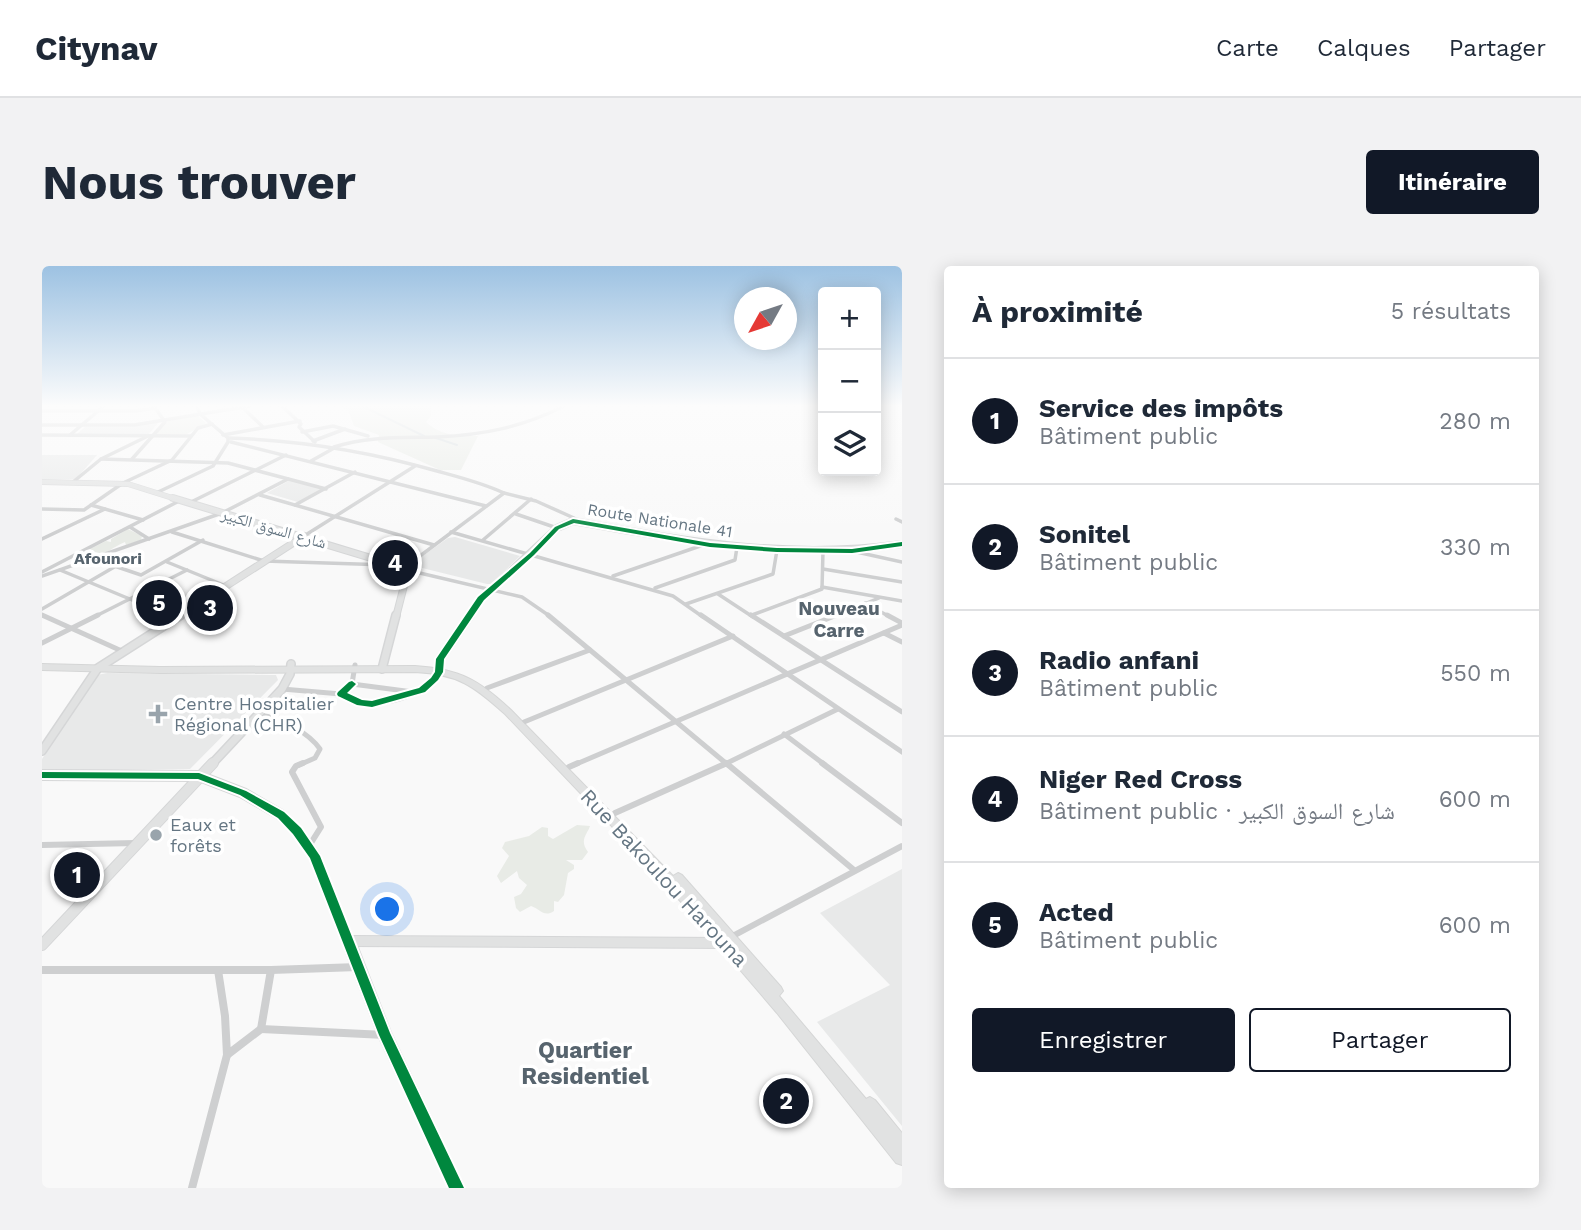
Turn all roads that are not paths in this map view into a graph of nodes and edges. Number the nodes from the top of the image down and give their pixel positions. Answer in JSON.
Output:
{"nodes":[{"id":1,"x":121,"y":449,"type":"edge"},
{"id":2,"x":140,"y":449,"type":"edge"},
{"id":3,"x":181,"y":449,"type":"edge"},
{"id":4,"x":222,"y":449,"type":"edge"},
{"id":5,"x":263,"y":449,"type":"edge"},
{"id":6,"x":332,"y":449,"type":"edge"},
{"id":7,"x":344,"y":449,"type":"edge"},
{"id":8,"x":286,"y":455,"type":"junction"},
{"id":9,"x":101,"y":458,"type":"junction"},
{"id":10,"x":132,"y":459,"type":"junction"},
{"id":11,"x":172,"y":460,"type":"junction"},
{"id":12,"x":215,"y":461,"type":"junction"},
{"id":13,"x":311,"y":461,"type":"junction"},
{"id":14,"x":415,"y":466,"type":"junction"},
{"id":15,"x":255,"y":470,"type":"junction"},
{"id":16,"x":355,"y":472,"type":"junction"},
{"id":17,"x":288,"y":479,"type":"junction"},
{"id":18,"x":42,"y":482,"type":"edge"},
{"id":19,"x":73,"y":482,"type":"junction"},
{"id":20,"x":389,"y":482,"type":"junction"},
{"id":21,"x":123,"y":483,"type":"junction"},
{"id":22,"x":326,"y":489,"type":"junction"},
{"id":23,"x":156,"y":493,"type":"junction"},
{"id":24,"x":504,"y":493,"type":"junction"},
{"id":25,"x":260,"y":495,"type":"junction"},
{"id":26,"x":531,"y":499,"type":"junction"},
{"id":27,"x":181,"y":500,"type":"junction"},
{"id":28,"x":189,"y":503,"type":"junction"},
{"id":29,"x":91,"y":505,"type":"junction"},
{"id":30,"x":295,"y":505,"type":"junction"},
{"id":31,"x":486,"y":506,"type":"junction"},
{"id":32,"x":42,"y":509,"type":"edge"},
{"id":33,"x":106,"y":509,"type":"junction"},
{"id":34,"x":222,"y":513,"type":"junction"},
{"id":35,"x":516,"y":514,"type":"junction"},
{"id":36,"x":336,"y":516,"type":"junction"},
{"id":37,"x":896,"y":519,"type":"dead end"},
{"id":38,"x":143,"y":520,"type":"junction"},
{"id":39,"x":573,"y":521,"type":"junction"},
{"id":40,"x":902,"y":522,"type":"edge"},
{"id":41,"x":130,"y":527,"type":"junction"},
{"id":42,"x":557,"y":528,"type":"junction"},
{"id":43,"x":172,"y":532,"type":"junction"},
{"id":44,"x":451,"y":532,"type":"junction"},
{"id":45,"x":304,"y":536,"type":"junction"},
{"id":46,"x":43,"y":538,"type":"edge"},
{"id":47,"x":149,"y":538,"type":"junction"},
{"id":48,"x":203,"y":540,"type":"junction"},
{"id":49,"x":483,"y":540,"type":"junction"},
{"id":50,"x":706,"y":544,"type":"junction"},
{"id":51,"x":902,"y":544,"type":"edge"},
{"id":52,"x":434,"y":545,"type":"junction"},
{"id":53,"x":737,"y":547,"type":"junction"},
{"id":54,"x":777,"y":550,"type":"junction"},
{"id":55,"x":822,"y":551,"type":"junction"},
{"id":56,"x":852,"y":551,"type":"junction"},
{"id":57,"x":78,"y":554,"type":"junction"},
{"id":58,"x":532,"y":554,"type":"junction"},
{"id":59,"x":95,"y":558,"type":"junction"},
{"id":60,"x":264,"y":561,"type":"junction"},
{"id":61,"x":167,"y":562,"type":"junction"},
{"id":62,"x":902,"y":562,"type":"edge"},
{"id":63,"x":116,"y":566,"type":"junction"},
{"id":64,"x":52,"y":567,"type":"junction"},
{"id":65,"x":403,"y":568,"type":"junction"},
{"id":66,"x":59,"y":569,"type":"junction"},
{"id":67,"x":823,"y":569,"type":"junction"},
{"id":68,"x":187,"y":570,"type":"junction"},
{"id":69,"x":42,"y":574,"type":"edge"},
{"id":70,"x":611,"y":577,"type":"junction"},
{"id":71,"x":90,"y":581,"type":"junction"},
{"id":72,"x":902,"y":582,"type":"edge"},
{"id":73,"x":226,"y":586,"type":"junction"},
{"id":74,"x":822,"y":587,"type":"junction"},
{"id":75,"x":492,"y":589,"type":"junction"},
{"id":76,"x":654,"y":589,"type":"junction"},
{"id":77,"x":718,"y":594,"type":"junction"},
{"id":78,"x":880,"y":598,"type":"junction"},
{"id":79,"x":129,"y":599,"type":"junction"},
{"id":80,"x":902,"y":601,"type":"edge"},
{"id":81,"x":865,"y":603,"type":"junction"},
{"id":82,"x":686,"y":604,"type":"junction"},
{"id":83,"x":42,"y":609,"type":"edge"},
{"id":84,"x":42,"y":615,"type":"edge"},
{"id":85,"x":752,"y":615,"type":"junction"},
{"id":86,"x":176,"y":618,"type":"junction"},
{"id":87,"x":902,"y":624,"type":"edge"},
{"id":88,"x":74,"y":627,"type":"junction"},
{"id":89,"x":884,"y":633,"type":"junction"},
{"id":90,"x":733,"y":636,"type":"junction"},
{"id":91,"x":785,"y":636,"type":"junction"},
{"id":92,"x":902,"y":642,"type":"edge"},
{"id":93,"x":42,"y":643,"type":"edge"},
{"id":94,"x":590,"y":650,"type":"junction"},
{"id":95,"x":124,"y":652,"type":"junction"},
{"id":96,"x":821,"y":659,"type":"junction"},
{"id":97,"x":42,"y":665,"type":"edge"},
{"id":98,"x":101,"y":666,"type":"junction"},
{"id":99,"x":291,"y":667,"type":"junction"},
{"id":100,"x":355,"y":667,"type":"junction"},
{"id":101,"x":382,"y":667,"type":"junction"},
{"id":102,"x":439,"y":669,"type":"junction"},
{"id":103,"x":787,"y":674,"type":"junction"},
{"id":104,"x":629,"y":681,"type":"junction"},
{"id":105,"x":352,"y":684,"type":"junction"},
{"id":106,"x":487,"y":688,"type":"junction"},
{"id":107,"x":282,"y":689,"type":"junction"},
{"id":108,"x":416,"y":692,"type":"junction"},
{"id":109,"x":341,"y":694,"type":"junction"},
{"id":110,"x":838,"y":709,"type":"junction"},
{"id":111,"x":902,"y":712,"type":"edge"},
{"id":112,"x":258,"y":713,"type":"junction"},
{"id":113,"x":677,"y":721,"type":"junction"},
{"id":114,"x":524,"y":722,"type":"junction"},
{"id":115,"x":784,"y":734,"type":"junction"},
{"id":116,"x":43,"y":749,"type":"edge"},
{"id":117,"x":902,"y":752,"type":"edge"},
{"id":118,"x":730,"y":764,"type":"junction"},
{"id":119,"x":569,"y":767,"type":"junction"},
{"id":120,"x":42,"y":775,"type":"edge"},
{"id":121,"x":199,"y":776,"type":"junction"},
{"id":122,"x":615,"y":813,"type":"junction"},
{"id":123,"x":902,"y":823,"type":"edge"},
{"id":124,"x":136,"y":843,"type":"junction"},
{"id":125,"x":42,"y":845,"type":"edge"},
{"id":126,"x":309,"y":846,"type":"junction"},
{"id":127,"x":902,"y":846,"type":"edge"},
{"id":128,"x":854,"y":870,"type":"junction"},
{"id":129,"x":728,"y":940,"type":"junction"},
{"id":130,"x":349,"y":941,"type":"junction"},
{"id":131,"x":42,"y":945,"type":"edge"},
{"id":132,"x":358,"y":967,"type":"junction"},
{"id":133,"x":42,"y":970,"type":"edge"},
{"id":134,"x":218,"y":970,"type":"junction"},
{"id":135,"x":271,"y":970,"type":"junction"},
{"id":136,"x":261,"y":1029,"type":"junction"},
{"id":137,"x":385,"y":1035,"type":"junction"},
{"id":138,"x":227,"y":1055,"type":"junction"},
{"id":139,"x":902,"y":1146,"type":"edge"},
{"id":140,"x":902,"y":1157,"type":"edge"},
{"id":141,"x":192,"y":1188,"type":"edge"},
{"id":142,"x":457,"y":1188,"type":"edge"}],
"edges":[{"from":1,"to":9,"type":"street"},
{"from":2,"to":10,"type":"street"},
{"from":3,"to":11,"type":"street"},
{"from":4,"to":12,"type":"street"},
{"from":5,"to":8,"type":"street"},
{"from":6,"to":13,"type":"street"},
{"from":7,"to":14,"type":"street"},
{"from":8,"to":13,"type":"street"},
{"from":8,"to":15,"type":"street"},
{"from":9,"to":10,"type":"street"},
{"from":9,"to":19,"type":"street"},
{"from":10,"to":11,"type":"street"},
{"from":11,"to":12,"type":"street"},
{"from":11,"to":21,"type":"street"},
{"from":12,"to":15,"type":"street"},
{"from":12,"to":23,"type":"street"},
{"from":13,"to":16,"type":"street"},
{"from":14,"to":20,"type":"street"},
{"from":14,"to":24,"type":"street"},
{"from":15,"to":17,"type":"street"},
{"from":15,"to":28,"type":"street"},
{"from":16,"to":20,"type":"street"},
{"from":16,"to":22,"type":"street"},
{"from":17,"to":22,"type":"street"},
{"from":17,"to":25,"type":"street"},
{"from":18,"to":19,"type":"street","name":"شارع السوق الكبير"},
{"from":19,"to":21,"type":"street","name":"شارع السوق الكبير"},
{"from":20,"to":31,"type":"street"},
{"from":20,"to":36,"type":"street"},
{"from":21,"to":23,"type":"street","name":"شارع السوق الكبير"},
{"from":21,"to":29,"type":"street"},
{"from":22,"to":30,"type":"street"},
{"from":23,"to":27,"type":"street","name":"شارع السوق الكبير"},
{"from":24,"to":26,"type":"street"},
{"from":24,"to":31,"type":"street"},
{"from":25,"to":30,"type":"street"},
{"from":25,"to":34,"type":"street"},
{"from":26,"to":35,"type":"street"},
{"from":26,"to":39,"type":"street"},
{"from":27,"to":28,"type":"street","name":"شارع السوق الكبير"},
{"from":27,"to":38,"type":"street"},
{"from":28,"to":34,"type":"street","name":"شارع السوق الكبير"},
{"from":29,"to":32,"type":"street"},
{"from":29,"to":33,"type":"street"},
{"from":30,"to":36,"type":"street"},
{"from":31,"to":44,"type":"street"},
{"from":33,"to":38,"type":"street"},
{"from":33,"to":46,"type":"street"},
{"from":34,"to":43,"type":"street"},
{"from":34,"to":45,"type":"street","name":"شارع السوق الكبير"},
{"from":35,"to":42,"type":"street"},
{"from":35,"to":49,"type":"street"},
{"from":36,"to":45,"type":"street"},
{"from":36,"to":52,"type":"street"},
{"from":37,"to":40,"type":"street"},
{"from":38,"to":41,"type":"street"},
{"from":39,"to":42,"type":"street","name":"Route Nationale 41"},
{"from":39,"to":50,"type":"street","name":"Route Nationale 41"},
{"from":41,"to":47,"type":"street"},
{"from":41,"to":57,"type":"street"},
{"from":42,"to":58,"type":"street","name":"Route Nationale 41"},
{"from":43,"to":47,"type":"street"},
{"from":43,"to":48,"type":"street"},
{"from":44,"to":49,"type":"street"},
{"from":44,"to":52,"type":"street"},
{"from":45,"to":60,"type":"street"},
{"from":45,"to":65,"type":"street","name":"شارع السوق الكبير"},
{"from":47,"to":59,"type":"street"},
{"from":48,"to":60,"type":"street"},
{"from":48,"to":61,"type":"street"},
{"from":49,"to":58,"type":"street"},
{"from":50,"to":53,"type":"street","name":"Route Nationale 41"},
{"from":50,"to":70,"type":"street"},
{"from":51,"to":56,"type":"street","name":"Route Nationale 41"},
{"from":52,"to":65,"type":"street"},
{"from":53,"to":54,"type":"street","name":"Route Nationale 41"},
{"from":53,"to":76,"type":"street"},
{"from":54,"to":55,"type":"street","name":"Route Nationale 41"},
{"from":54,"to":77,"type":"street"},
{"from":55,"to":56,"type":"street","name":"Route Nationale 41"},
{"from":55,"to":67,"type":"street"},
{"from":56,"to":62,"type":"street"},
{"from":57,"to":59,"type":"street"},
{"from":57,"to":64,"type":"street"},
{"from":58,"to":70,"type":"street"},
{"from":58,"to":75,"type":"street","name":"Route Nationale 41"},
{"from":59,"to":63,"type":"street"},
{"from":59,"to":66,"type":"street"},
{"from":60,"to":65,"type":"street"},
{"from":60,"to":73,"type":"street"},
{"from":61,"to":63,"type":"street"},
{"from":61,"to":68,"type":"street"},
{"from":63,"to":71,"type":"street"},
{"from":64,"to":66,"type":"street"},
{"from":64,"to":69,"type":"street"},
{"from":65,"to":75,"type":"street"},
{"from":65,"to":101,"type":"street"},
{"from":66,"to":69,"type":"street"},
{"from":66,"to":71,"type":"street"},
{"from":67,"to":72,"type":"street"},
{"from":67,"to":74,"type":"street"},
{"from":68,"to":73,"type":"street"},
{"from":68,"to":79,"type":"street"},
{"from":70,"to":76,"type":"street"},
{"from":71,"to":79,"type":"street"},
{"from":71,"to":83,"type":"street"},
{"from":73,"to":86,"type":"street"},
{"from":74,"to":78,"type":"street"},
{"from":74,"to":85,"type":"street"},
{"from":75,"to":94,"type":"street"},
{"from":75,"to":102,"type":"street","name":"Route Nationale 41"},
{"from":76,"to":82,"type":"street"},
{"from":77,"to":82,"type":"street"},
{"from":77,"to":85,"type":"street"},
{"from":78,"to":80,"type":"street"},
{"from":78,"to":81,"type":"street"},
{"from":79,"to":86,"type":"street"},
{"from":79,"to":88,"type":"street"},
{"from":81,"to":87,"type":"street"},
{"from":81,"to":91,"type":"street"},
{"from":82,"to":90,"type":"street"},
{"from":84,"to":88,"type":"street"},
{"from":85,"to":91,"type":"street"},
{"from":86,"to":95,"type":"street"},
{"from":87,"to":89,"type":"street"},
{"from":88,"to":93,"type":"street"},
{"from":88,"to":95,"type":"street"},
{"from":89,"to":92,"type":"street"},
{"from":89,"to":96,"type":"street"},
{"from":90,"to":103,"type":"street"},
{"from":90,"to":104,"type":"street"},
{"from":91,"to":96,"type":"street"},
{"from":94,"to":104,"type":"street"},
{"from":94,"to":106,"type":"street"},
{"from":95,"to":98,"type":"street"},
{"from":96,"to":103,"type":"street"},
{"from":96,"to":111,"type":"street"},
{"from":97,"to":98,"type":"highway","name":"Rue Bakoulou Harouna"},
{"from":98,"to":99,"type":"highway","name":"Rue Bakoulou Harouna"},
{"from":98,"to":116,"type":"street"},
{"from":99,"to":100,"type":"highway","name":"Rue Bakoulou Harouna"},
{"from":99,"to":107,"type":"street"},
{"from":100,"to":101,"type":"highway","name":"Rue Bakoulou Harouna"},
{"from":100,"to":105,"type":"street"},
{"from":101,"to":102,"type":"highway","name":"Rue Bakoulou Harouna"},
{"from":102,"to":106,"type":"highway","name":"Rue Bakoulou Harouna"},
{"from":102,"to":108,"type":"street"},
{"from":102,"to":129,"type":"highway","name":"Rue Bakoulou Harouna"},
{"from":103,"to":110,"type":"street"},
{"from":103,"to":113,"type":"street"},
{"from":104,"to":113,"type":"street"},
{"from":104,"to":114,"type":"street"},
{"from":105,"to":108,"type":"street"},
{"from":105,"to":109,"type":"street"},
{"from":106,"to":114,"type":"highway","name":"Rue Bakoulou Harouna"},
{"from":107,"to":109,"type":"street"},
{"from":107,"to":112,"type":"street"},
{"from":108,"to":109,"type":"street"},
{"from":110,"to":115,"type":"street"},
{"from":110,"to":117,"type":"street"},
{"from":112,"to":121,"type":"street"},
{"from":112,"to":126,"type":"street"},
{"from":113,"to":118,"type":"street"},
{"from":113,"to":119,"type":"street"},
{"from":114,"to":119,"type":"highway","name":"Rue Bakoulou Harouna"},
{"from":115,"to":118,"type":"street"},
{"from":115,"to":123,"type":"street"},
{"from":118,"to":122,"type":"street"},
{"from":118,"to":128,"type":"street"},
{"from":119,"to":122,"type":"highway","name":"Rue Bakoulou Harouna"},
{"from":120,"to":121,"type":"street"},
{"from":121,"to":124,"type":"street"},
{"from":121,"to":126,"type":"street"},
{"from":122,"to":129,"type":"highway","name":"Rue Bakoulou Harouna"},
{"from":124,"to":125,"type":"street"},
{"from":124,"to":131,"type":"street"},
{"from":126,"to":130,"type":"street"},
{"from":127,"to":128,"type":"street"},
{"from":128,"to":129,"type":"street"},
{"from":129,"to":130,"type":"street"},
{"from":129,"to":139,"type":"highway","name":"Rue Bakoulou Harouna"},
{"from":129,"to":140,"type":"highway","name":"Rue Bakoulou Harouna"},
{"from":130,"to":132,"type":"street"},
{"from":132,"to":135,"type":"street"},
{"from":132,"to":137,"type":"street"},
{"from":133,"to":134,"type":"street"},
{"from":134,"to":135,"type":"street"},
{"from":134,"to":138,"type":"street"},
{"from":135,"to":136,"type":"street"},
{"from":136,"to":137,"type":"street"},
{"from":136,"to":138,"type":"street"},
{"from":137,"to":142,"type":"street"},
{"from":138,"to":141,"type":"street"}]}
